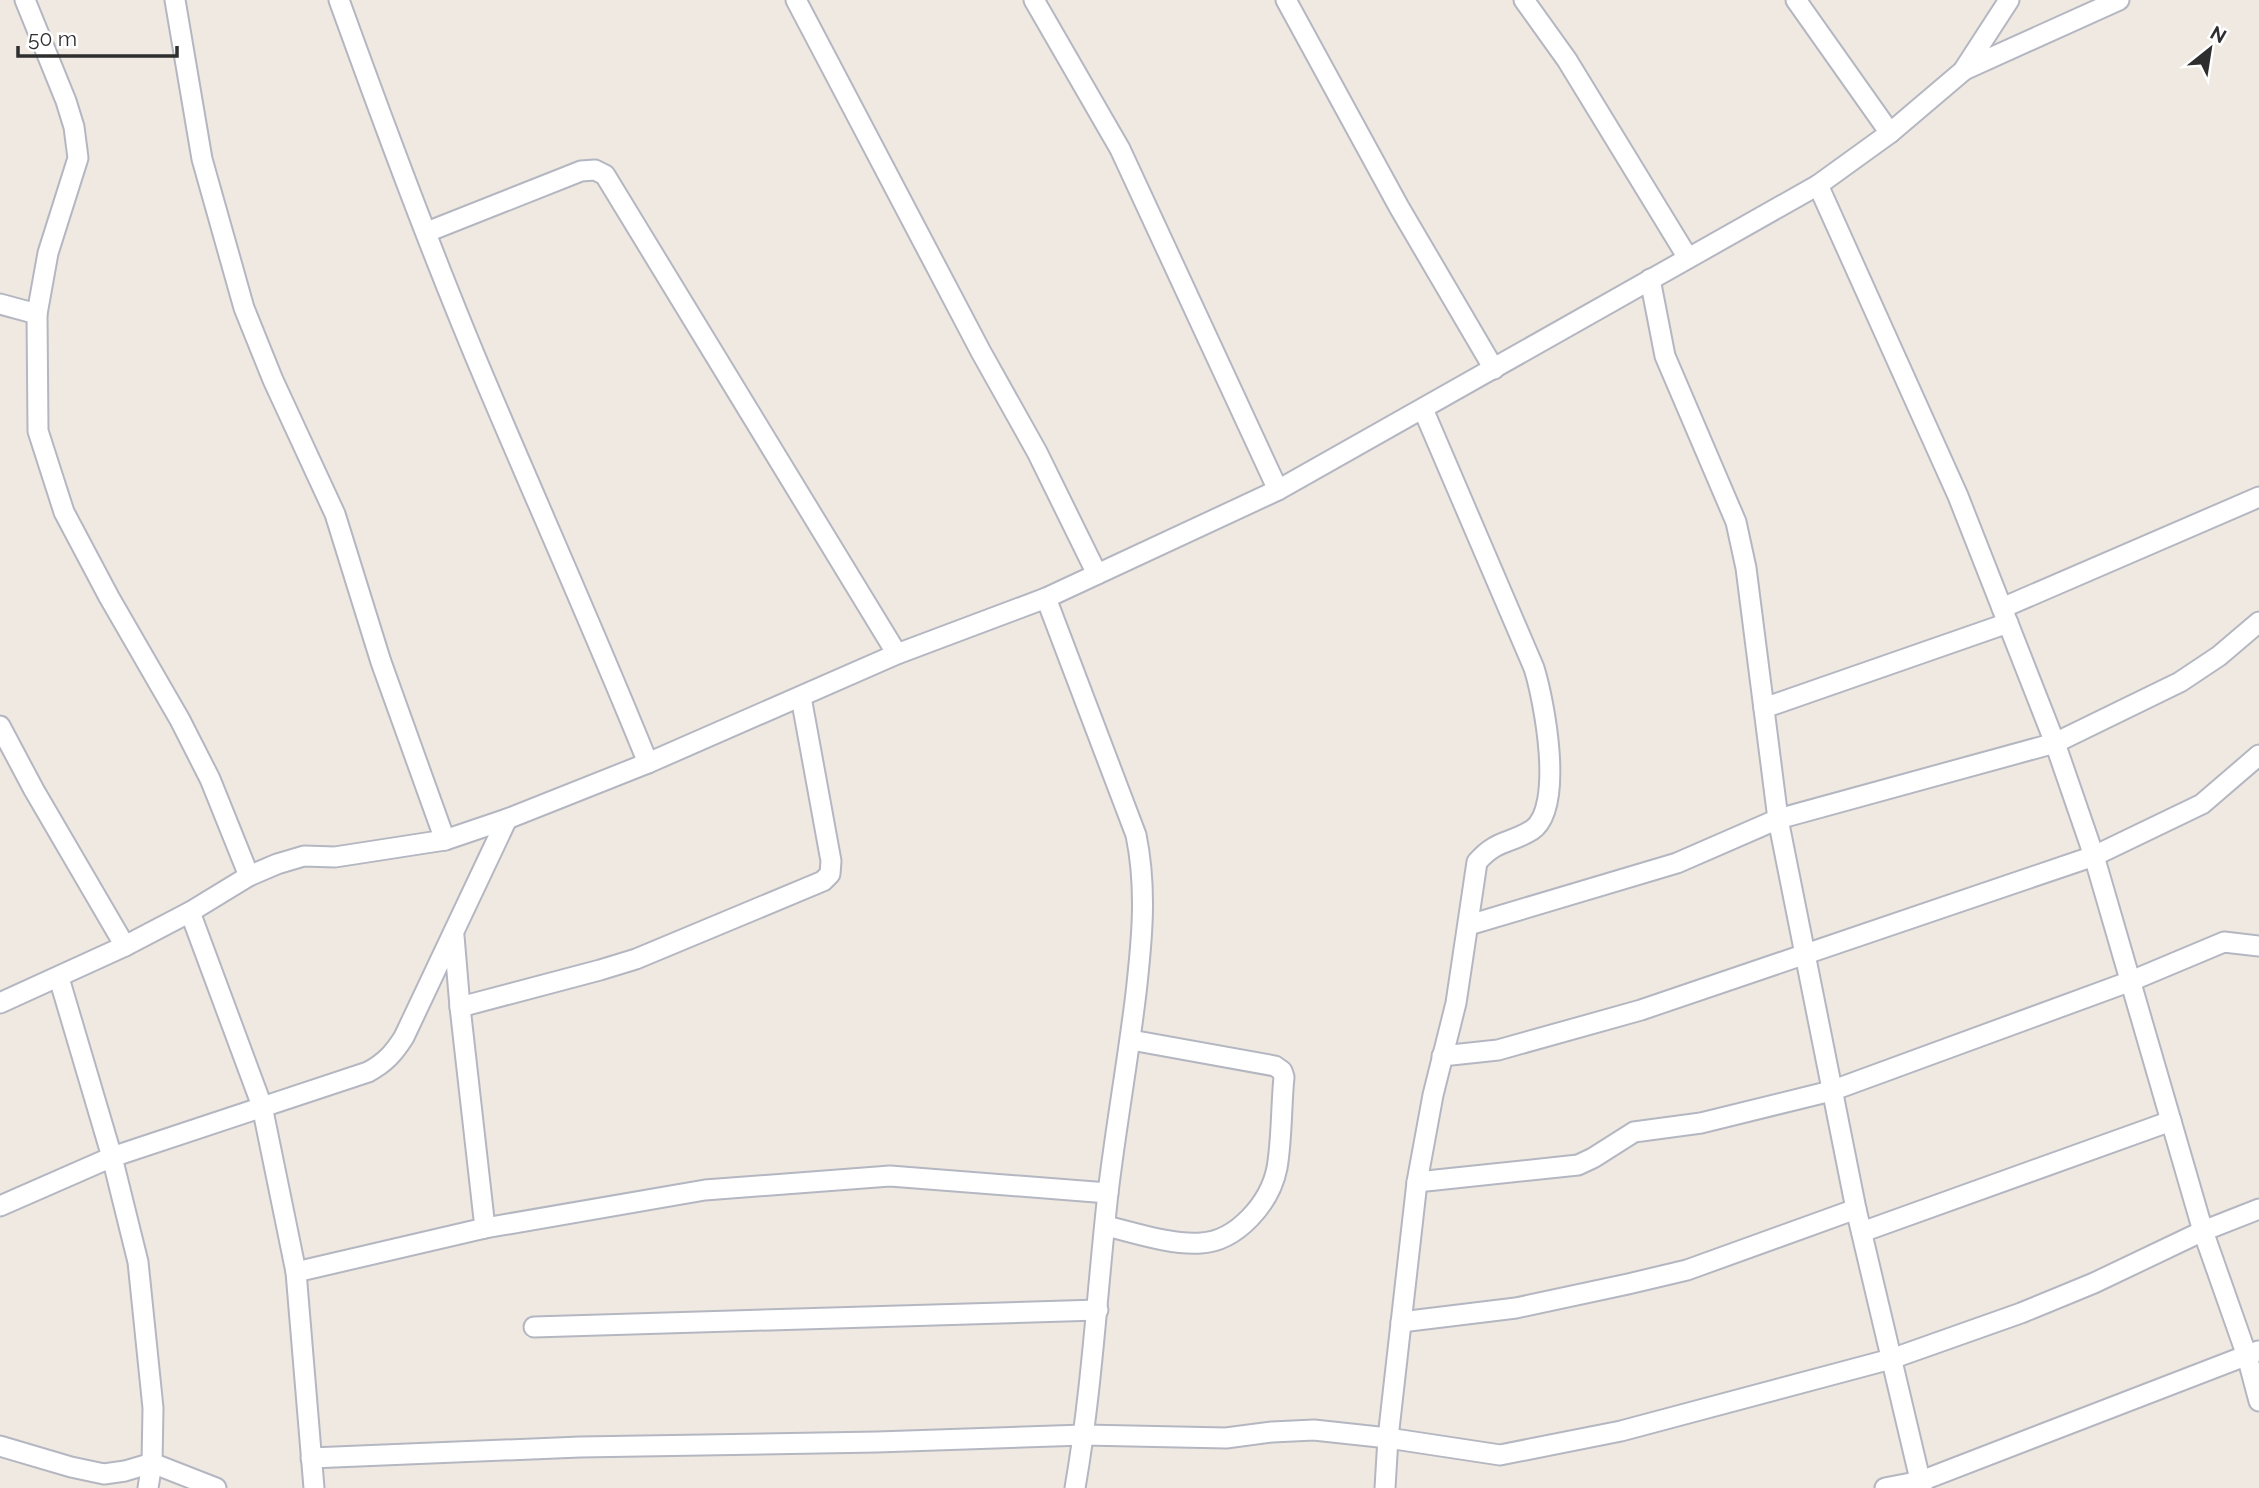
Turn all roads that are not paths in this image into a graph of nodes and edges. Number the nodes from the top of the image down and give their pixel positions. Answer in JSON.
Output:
{"nodes":[{"id":1,"x":25,"y":0,"type":"edge"},
{"id":2,"x":175,"y":0,"type":"edge"},
{"id":3,"x":339,"y":0,"type":"edge"},
{"id":4,"x":796,"y":0,"type":"edge"},
{"id":5,"x":1034,"y":0,"type":"edge"},
{"id":6,"x":1286,"y":0,"type":"edge"},
{"id":7,"x":1524,"y":0,"type":"edge"},
{"id":8,"x":1796,"y":0,"type":"edge"},
{"id":9,"x":2009,"y":0,"type":"edge"},
{"id":10,"x":2119,"y":0,"type":"edge"},
{"id":11,"x":1963,"y":71,"type":"junction"},
{"id":12,"x":1890,"y":133,"type":"junction"},
{"id":13,"x":1818,"y":185,"type":"junction"},
{"id":14,"x":427,"y":232,"type":"junction"},
{"id":15,"x":1688,"y":258,"type":"junction"},
{"id":16,"x":1650,"y":279,"type":"junction"},
{"id":17,"x":0,"y":304,"type":"edge"},
{"id":18,"x":37,"y":314,"type":"junction"},
{"id":19,"x":1494,"y":369,"type":"junction"},
{"id":20,"x":1423,"y":409,"type":"junction"},
{"id":21,"x":1279,"y":490,"type":"junction"},
{"id":22,"x":2259,"y":497,"type":"edge"},
{"id":23,"x":1097,"y":574,"type":"junction"},
{"id":24,"x":1046,"y":598,"type":"junction"},
{"id":25,"x":2005,"y":615,"type":"junction"},
{"id":26,"x":2259,"y":622,"type":"edge"},
{"id":27,"x":897,"y":654,"type":"junction"},
{"id":28,"x":801,"y":697,"type":"junction"},
{"id":29,"x":1764,"y":708,"type":"junction"},
{"id":30,"x":0,"y":726,"type":"edge"},
{"id":31,"x":2055,"y":743,"type":"junction"},
{"id":32,"x":2259,"y":755,"type":"edge"},
{"id":33,"x":648,"y":763,"type":"junction"},
{"id":34,"x":507,"y":819,"type":"junction"},
{"id":35,"x":1778,"y":819,"type":"junction"},
{"id":36,"x":445,"y":840,"type":"junction"},
{"id":37,"x":2094,"y":856,"type":"junction"},
{"id":38,"x":249,"y":876,"type":"junction"},
{"id":39,"x":190,"y":912,"type":"junction"},
{"id":40,"x":1469,"y":925,"type":"junction"},
{"id":41,"x":454,"y":935,"type":"junction"},
{"id":42,"x":125,"y":946,"type":"junction"},
{"id":43,"x":2259,"y":946,"type":"edge"},
{"id":44,"x":1805,"y":953,"type":"junction"},
{"id":45,"x":59,"y":978,"type":"junction"},
{"id":46,"x":2131,"y":981,"type":"junction"},
{"id":47,"x":0,"y":1003,"type":"edge"},
{"id":48,"x":460,"y":1007,"type":"junction"},
{"id":49,"x":1131,"y":1040,"type":"junction"},
{"id":50,"x":1442,"y":1056,"type":"junction"},
{"id":51,"x":1831,"y":1091,"type":"junction"},
{"id":52,"x":262,"y":1106,"type":"junction"},
{"id":53,"x":2171,"y":1121,"type":"junction"},
{"id":54,"x":112,"y":1157,"type":"junction"},
{"id":55,"x":1417,"y":1182,"type":"junction"},
{"id":56,"x":1108,"y":1193,"type":"junction"},
{"id":57,"x":0,"y":1206,"type":"edge"},
{"id":58,"x":1856,"y":1209,"type":"junction"},
{"id":59,"x":2259,"y":1209,"type":"edge"},
{"id":60,"x":1106,"y":1226,"type":"junction"},
{"id":61,"x":485,"y":1228,"type":"junction"},
{"id":62,"x":2203,"y":1231,"type":"junction"},
{"id":63,"x":1862,"y":1233,"type":"junction"},
{"id":64,"x":296,"y":1272,"type":"junction"},
{"id":65,"x":1098,"y":1310,"type":"junction"},
{"id":66,"x":1401,"y":1322,"type":"junction"},
{"id":67,"x":534,"y":1327,"type":"dead end"},
{"id":68,"x":2253,"y":1353,"type":"edge"},
{"id":69,"x":1891,"y":1359,"type":"junction"},
{"id":70,"x":2259,"y":1401,"type":"edge"},
{"id":71,"x":1084,"y":1435,"type":"junction"},
{"id":72,"x":1388,"y":1438,"type":"junction"},
{"id":73,"x":0,"y":1446,"type":"edge"},
{"id":74,"x":311,"y":1458,"type":"junction"},
{"id":75,"x":152,"y":1463,"type":"junction"},
{"id":76,"x":1921,"y":1484,"type":"edge"},
{"id":77,"x":149,"y":1488,"type":"edge"},
{"id":78,"x":216,"y":1488,"type":"edge"},
{"id":79,"x":314,"y":1488,"type":"edge"},
{"id":80,"x":1075,"y":1488,"type":"edge"},
{"id":81,"x":1384,"y":1488,"type":"edge"},
{"id":82,"x":1885,"y":1488,"type":"edge"}],
"edges":[{"from":1,"to":18,"type":"street"},
{"from":2,"to":36,"type":"street"},
{"from":3,"to":14,"type":"street"},
{"from":4,"to":23,"type":"street"},
{"from":5,"to":21,"type":"street"},
{"from":6,"to":19,"type":"street"},
{"from":7,"to":15,"type":"street"},
{"from":8,"to":12,"type":"street"},
{"from":9,"to":11,"type":"street"},
{"from":10,"to":11,"type":"street"},
{"from":11,"to":12,"type":"street"},
{"from":12,"to":13,"type":"street"},
{"from":13,"to":15,"type":"street"},
{"from":13,"to":25,"type":"street"},
{"from":14,"to":27,"type":"street"},
{"from":14,"to":33,"type":"street"},
{"from":15,"to":16,"type":"street"},
{"from":16,"to":19,"type":"street"},
{"from":16,"to":29,"type":"street"},
{"from":17,"to":18,"type":"street"},
{"from":18,"to":38,"type":"street"},
{"from":19,"to":20,"type":"street"},
{"from":20,"to":21,"type":"street"},
{"from":20,"to":40,"type":"street"},
{"from":21,"to":23,"type":"street"},
{"from":22,"to":25,"type":"street"},
{"from":23,"to":24,"type":"street"},
{"from":24,"to":27,"type":"street"},
{"from":24,"to":49,"type":"street"},
{"from":25,"to":29,"type":"street"},
{"from":25,"to":31,"type":"street"},
{"from":26,"to":31,"type":"street"},
{"from":27,"to":28,"type":"street"},
{"from":28,"to":33,"type":"street"},
{"from":28,"to":48,"type":"street"},
{"from":29,"to":35,"type":"street"},
{"from":30,"to":42,"type":"street"},
{"from":31,"to":35,"type":"street"},
{"from":31,"to":37,"type":"street"},
{"from":32,"to":37,"type":"street"},
{"from":33,"to":34,"type":"street"},
{"from":34,"to":36,"type":"street"},
{"from":34,"to":41,"type":"street"},
{"from":35,"to":40,"type":"street"},
{"from":35,"to":44,"type":"street"},
{"from":36,"to":38,"type":"street"},
{"from":37,"to":44,"type":"street"},
{"from":37,"to":46,"type":"street"},
{"from":38,"to":39,"type":"street"},
{"from":39,"to":42,"type":"street"},
{"from":39,"to":52,"type":"street"},
{"from":40,"to":50,"type":"street"},
{"from":41,"to":48,"type":"street"},
{"from":41,"to":52,"type":"street"},
{"from":42,"to":45,"type":"street"},
{"from":43,"to":46,"type":"street"},
{"from":44,"to":50,"type":"street"},
{"from":44,"to":51,"type":"street"},
{"from":45,"to":47,"type":"street"},
{"from":45,"to":54,"type":"street"},
{"from":46,"to":51,"type":"street"},
{"from":46,"to":53,"type":"street"},
{"from":48,"to":61,"type":"street"},
{"from":49,"to":56,"type":"street"},
{"from":49,"to":60,"type":"street"},
{"from":50,"to":55,"type":"street"},
{"from":51,"to":55,"type":"street"},
{"from":51,"to":58,"type":"street"},
{"from":52,"to":54,"type":"street"},
{"from":52,"to":64,"type":"street"},
{"from":53,"to":62,"type":"street"},
{"from":53,"to":63,"type":"street"},
{"from":54,"to":57,"type":"street"},
{"from":54,"to":75,"type":"street"},
{"from":55,"to":66,"type":"street"},
{"from":56,"to":60,"type":"street"},
{"from":56,"to":61,"type":"street"},
{"from":58,"to":63,"type":"street"},
{"from":58,"to":66,"type":"street"},
{"from":59,"to":62,"type":"street"},
{"from":60,"to":65,"type":"street"},
{"from":61,"to":64,"type":"street"},
{"from":62,"to":68,"type":"street"},
{"from":62,"to":69,"type":"street"},
{"from":63,"to":69,"type":"street"},
{"from":64,"to":74,"type":"street"},
{"from":65,"to":67,"type":"street"},
{"from":65,"to":71,"type":"street"},
{"from":66,"to":72,"type":"street"},
{"from":68,"to":70,"type":"street"},
{"from":68,"to":76,"type":"street"},
{"from":69,"to":72,"type":"street"},
{"from":69,"to":76,"type":"street"},
{"from":71,"to":72,"type":"street"},
{"from":71,"to":74,"type":"street"},
{"from":71,"to":80,"type":"street"},
{"from":72,"to":81,"type":"street"},
{"from":73,"to":75,"type":"street"},
{"from":74,"to":79,"type":"street"},
{"from":75,"to":77,"type":"street"},
{"from":75,"to":78,"type":"street"},
{"from":76,"to":82,"type":"street"}]}
